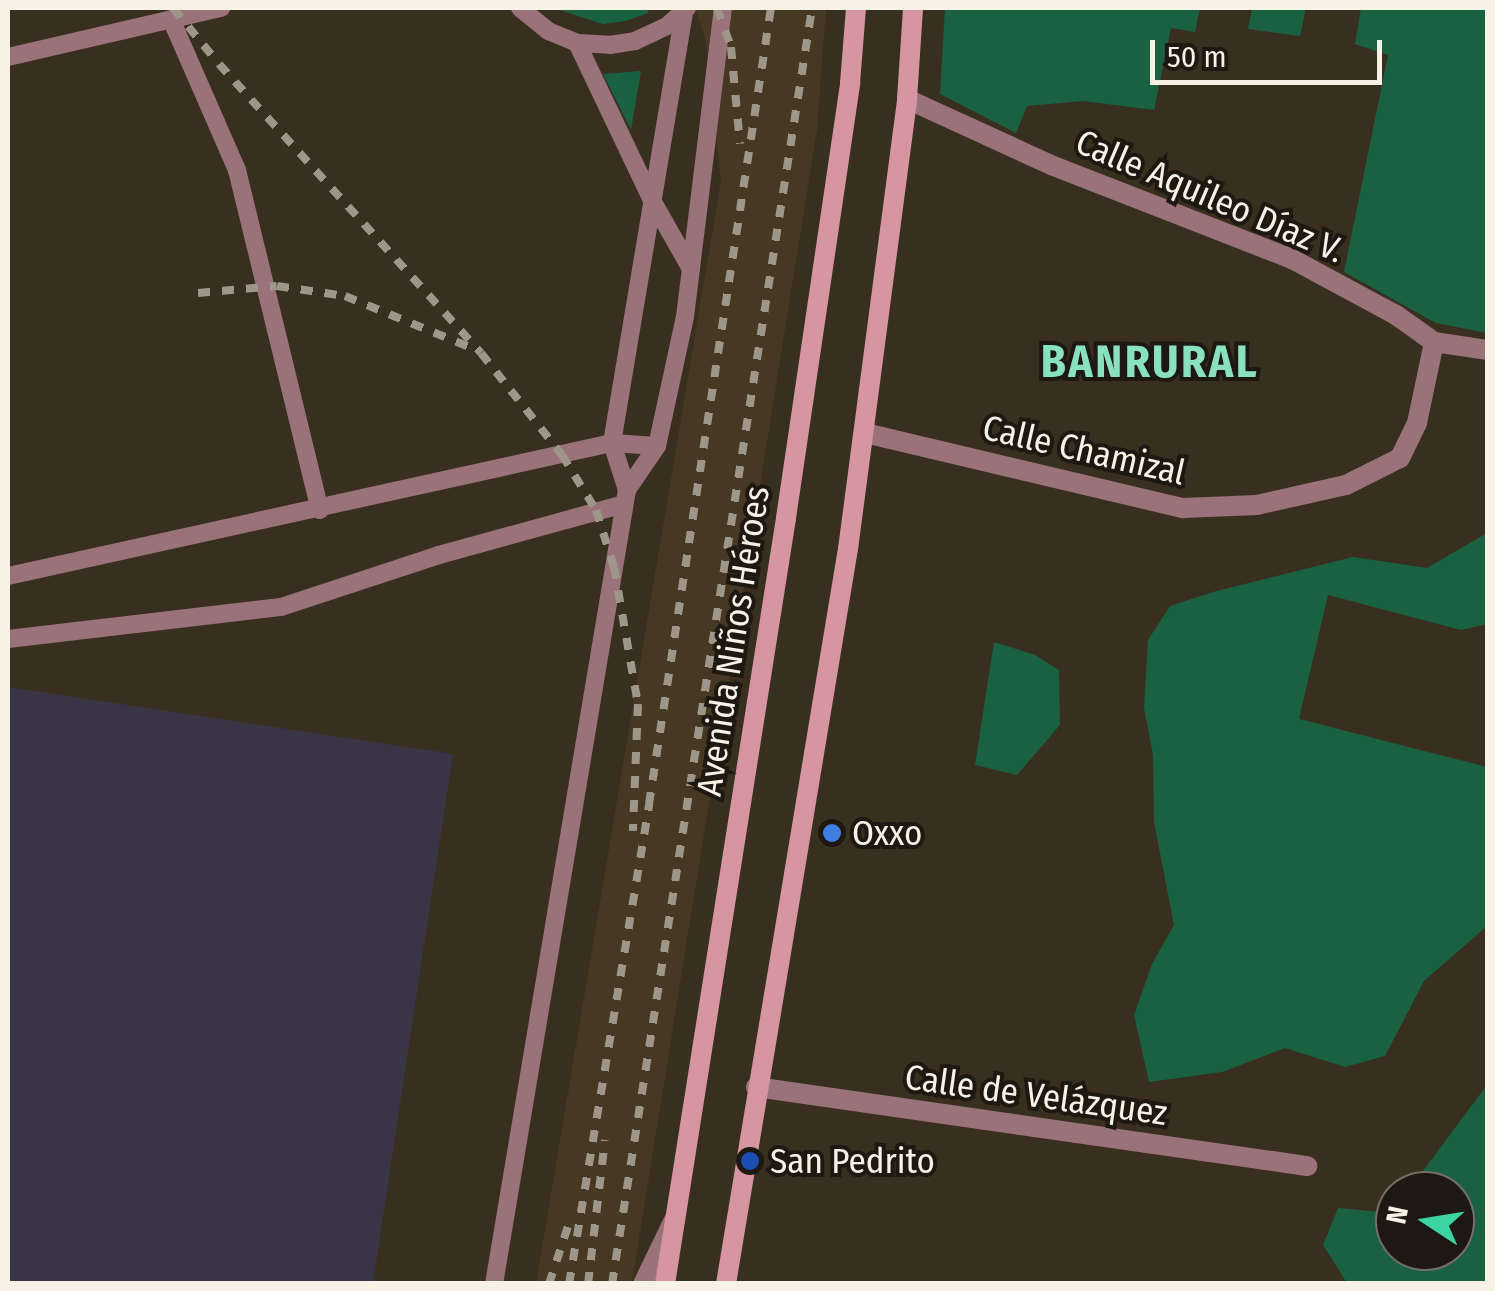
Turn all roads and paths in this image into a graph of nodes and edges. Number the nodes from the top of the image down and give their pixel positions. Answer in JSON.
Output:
{"nodes":[{"id":1,"x":221,"y":8,"type":"edge"},
{"id":2,"x":520,"y":8,"type":"edge"},
{"id":3,"x":685,"y":8,"type":"edge"},
{"id":4,"x":723,"y":8,"type":"edge"},
{"id":5,"x":856,"y":8,"type":"edge"},
{"id":6,"x":913,"y":8,"type":"edge"},
{"id":7,"x":136,"y":16,"type":"edge"},
{"id":8,"x":171,"y":19,"type":"junction"},
{"id":9,"x":578,"y":43,"type":"junction"},
{"id":10,"x":8,"y":57,"type":"edge"},
{"id":11,"x":907,"y":99,"type":"junction"},
{"id":12,"x":653,"y":202,"type":"junction"},
{"id":13,"x":691,"y":269,"type":"junction"},
{"id":14,"x":1434,"y":342,"type":"junction"},
{"id":15,"x":1488,"y":350,"type":"edge"},
{"id":16,"x":865,"y":433,"type":"junction"},
{"id":17,"x":612,"y":444,"type":"junction"},
{"id":18,"x":657,"y":446,"type":"junction"},
{"id":19,"x":626,"y":497,"type":"junction"},
{"id":20,"x":320,"y":510,"type":"junction"},
{"id":21,"x":8,"y":576,"type":"edge"},
{"id":22,"x":8,"y":639,"type":"edge"},
{"id":23,"x":756,"y":1087,"type":"junction"},
{"id":24,"x":1306,"y":1166,"type":"dead end"},
{"id":25,"x":674,"y":1220,"type":"junction"},
{"id":26,"x":494,"y":1284,"type":"edge"},
{"id":27,"x":643,"y":1284,"type":"edge"},
{"id":28,"x":665,"y":1284,"type":"edge"},
{"id":29,"x":726,"y":1284,"type":"edge"}],
"edges":[{"from":1,"to":8,"type":"lane"},
{"from":2,"to":9,"type":"lane"},
{"from":3,"to":9,"type":"lane"},
{"from":3,"to":12,"type":"lane"},
{"from":4,"to":13,"type":"lane"},
{"from":5,"to":25,"type":"main road","name":"Avenida Niños Héroes"},
{"from":6,"to":11,"type":"main road"},
{"from":7,"to":8,"type":"lane"},
{"from":7,"to":10,"type":"lane"},
{"from":8,"to":20,"type":"lane"},
{"from":9,"to":12,"type":"lane"},
{"from":11,"to":14,"type":"street","name":"Calle Aquileo Díaz V."},
{"from":11,"to":16,"type":"main road"},
{"from":12,"to":13,"type":"lane"},
{"from":12,"to":17,"type":"lane"},
{"from":13,"to":18,"type":"lane"},
{"from":14,"to":15,"type":"street","name":"Calle Aquileo Díaz V."},
{"from":14,"to":16,"type":"street","name":"Calle Chamizal"},
{"from":16,"to":23,"type":"main road"},
{"from":17,"to":18,"type":"lane"},
{"from":17,"to":19,"type":"lane"},
{"from":17,"to":20,"type":"lane"},
{"from":18,"to":19,"type":"lane"},
{"from":19,"to":22,"type":"lane"},
{"from":19,"to":26,"type":"lane"},
{"from":20,"to":21,"type":"lane"},
{"from":23,"to":24,"type":"street","name":"Calle de Velázquez"},
{"from":23,"to":29,"type":"main road"},
{"from":25,"to":27,"type":"street"},
{"from":25,"to":28,"type":"main road","name":"Avenida Niños Héroes"}]}
